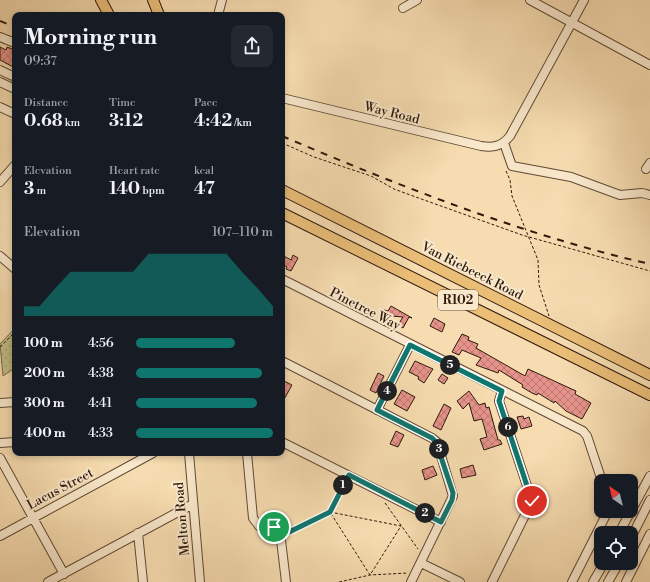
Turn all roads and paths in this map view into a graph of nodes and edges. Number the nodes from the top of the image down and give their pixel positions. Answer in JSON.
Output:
{"nodes":[{"id":1,"x":102,"y":0,"type":"edge"},
{"id":2,"x":153,"y":0,"type":"edge"},
{"id":3,"x":222,"y":0,"type":"edge"},
{"id":4,"x":417,"y":0,"type":"edge"},
{"id":5,"x":530,"y":0,"type":"edge"},
{"id":6,"x":584,"y":0,"type":"edge"},
{"id":7,"x":403,"y":8,"type":"dead end"},
{"id":8,"x":108,"y":12,"type":"edge"},
{"id":9,"x":158,"y":12,"type":"edge"},
{"id":10,"x":219,"y":12,"type":"edge"},
{"id":11,"x":572,"y":23,"type":"junction"},
{"id":12,"x":0,"y":37,"type":"edge"},
{"id":13,"x":12,"y":42,"type":"edge"},
{"id":14,"x":650,"y":65,"type":"edge"},
{"id":15,"x":0,"y":70,"type":"edge"},
{"id":16,"x":12,"y":75,"type":"edge"},
{"id":17,"x":2,"y":83,"type":"edge"},
{"id":18,"x":12,"y":88,"type":"edge"},
{"id":19,"x":285,"y":99,"type":"edge"},
{"id":20,"x":0,"y":107,"type":"edge"},
{"id":21,"x":12,"y":113,"type":"edge"},
{"id":22,"x":285,"y":144,"type":"edge"},
{"id":23,"x":501,"y":144,"type":"junction"},
{"id":24,"x":504,"y":166,"type":"dead end"},
{"id":25,"x":12,"y":168,"type":"edge"},
{"id":26,"x":0,"y":182,"type":"edge"},
{"id":27,"x":285,"y":192,"type":"edge"},
{"id":28,"x":650,"y":195,"type":"edge"},
{"id":29,"x":285,"y":214,"type":"edge"},
{"id":30,"x":529,"y":236,"type":"junction"},
{"id":31,"x":0,"y":256,"type":"edge"},
{"id":32,"x":12,"y":265,"type":"edge"},
{"id":33,"x":650,"y":271,"type":"edge"},
{"id":34,"x":285,"y":281,"type":"edge"},
{"id":35,"x":550,"y":316,"type":"dead end"},
{"id":36,"x":12,"y":335,"type":"edge"},
{"id":37,"x":410,"y":345,"type":"junction"},
{"id":38,"x":0,"y":347,"type":"edge"},
{"id":39,"x":285,"y":363,"type":"edge"},
{"id":40,"x":650,"y":375,"type":"edge"},
{"id":41,"x":502,"y":391,"type":"junction"},
{"id":42,"x":650,"y":395,"type":"edge"},
{"id":43,"x":12,"y":402,"type":"edge"},
{"id":44,"x":0,"y":403,"type":"edge"},
{"id":45,"x":377,"y":410,"type":"junction"},
{"id":46,"x":12,"y":442,"type":"edge"},
{"id":47,"x":0,"y":443,"type":"edge"},
{"id":48,"x":285,"y":443,"type":"edge"},
{"id":49,"x":147,"y":456,"type":"edge"},
{"id":50,"x":188,"y":456,"type":"edge"},
{"id":51,"x":247,"y":456,"type":"edge"},
{"id":52,"x":0,"y":458,"type":"edge"},
{"id":53,"x":599,"y":474,"type":"edge"},
{"id":54,"x":349,"y":475,"type":"junction"},
{"id":55,"x":650,"y":476,"type":"edge"},
{"id":56,"x":382,"y":492,"type":"junction"},
{"id":57,"x":638,"y":498,"type":"edge"},
{"id":58,"x":650,"y":500,"type":"edge"},
{"id":59,"x":193,"y":504,"type":"junction"},
{"id":60,"x":330,"y":512,"type":"junction"},
{"id":61,"x":33,"y":518,"type":"junction"},
{"id":62,"x":604,"y":518,"type":"edge"},
{"id":63,"x":441,"y":522,"type":"junction"},
{"id":64,"x":400,"y":526,"type":"junction"},
{"id":65,"x":637,"y":526,"type":"edge"},
{"id":66,"x":138,"y":533,"type":"junction"},
{"id":67,"x":650,"y":534,"type":"edge"},
{"id":68,"x":0,"y":536,"type":"edge"},
{"id":69,"x":281,"y":536,"type":"junction"},
{"id":70,"x":425,"y":554,"type":"junction"},
{"id":71,"x":421,"y":563,"type":"junction"},
{"id":72,"x":600,"y":570,"type":"edge"},
{"id":73,"x":615,"y":570,"type":"edge"},
{"id":74,"x":416,"y":572,"type":"junction"},
{"id":75,"x":64,"y":574,"type":"junction"},
{"id":76,"x":370,"y":575,"type":"junction"},
{"id":77,"x":48,"y":582,"type":"edge"},
{"id":78,"x":143,"y":582,"type":"edge"},
{"id":79,"x":200,"y":582,"type":"edge"},
{"id":80,"x":286,"y":582,"type":"edge"},
{"id":81,"x":339,"y":582,"type":"edge"},
{"id":82,"x":411,"y":582,"type":"edge"},
{"id":83,"x":460,"y":582,"type":"edge"},
{"id":84,"x":492,"y":582,"type":"edge"},
{"id":85,"x":572,"y":582,"type":"edge"},
{"id":86,"x":593,"y":582,"type":"edge"},
{"id":87,"x":608,"y":582,"type":"edge"},
{"id":88,"x":626,"y":582,"type":"edge"}],
"edges":[{"from":1,"to":8,"type":"main road"},
{"from":2,"to":9,"type":"main road"},
{"from":3,"to":10,"type":"street"},
{"from":4,"to":7,"type":"street"},
{"from":5,"to":11,"type":"street"},
{"from":6,"to":11,"type":"street"},
{"from":11,"to":14,"type":"street"},
{"from":11,"to":23,"type":"street"},
{"from":12,"to":13,"type":"street"},
{"from":15,"to":16,"type":"street"},
{"from":16,"to":17,"type":"street"},
{"from":17,"to":18,"type":"street"},
{"from":19,"to":23,"type":"street","name":"Way Road"},
{"from":20,"to":21,"type":"street"},
{"from":22,"to":30,"type":"path"},
{"from":23,"to":28,"type":"street"},
{"from":24,"to":30,"type":"path"},
{"from":25,"to":26,"type":"street"},
{"from":27,"to":40,"type":"main road","name":"Van Riebeeck Road","number":"R102"},
{"from":29,"to":42,"type":"main road","number":"R102"},
{"from":30,"to":33,"type":"path"},
{"from":30,"to":35,"type":"path"},
{"from":31,"to":32,"type":"street"},
{"from":34,"to":37,"type":"street","name":"Pinetree Way"},
{"from":36,"to":38,"type":"path"},
{"from":37,"to":41,"type":"street","name":"Pinetree Way"},
{"from":37,"to":45,"type":"street"},
{"from":39,"to":45,"type":"street"},
{"from":41,"to":53,"type":"street","name":"Pinetree Way"},
{"from":41,"to":84,"type":"street"},
{"from":43,"to":44,"type":"street"},
{"from":45,"to":63,"type":"street"},
{"from":46,"to":47,"type":"street"},
{"from":48,"to":54,"type":"street"},
{"from":49,"to":61,"type":"street","name":"Lacus Street"},
{"from":50,"to":59,"type":"street","name":"Melton Road"},
{"from":51,"to":69,"type":"street"},
{"from":52,"to":61,"type":"street"},
{"from":54,"to":56,"type":"street"},
{"from":54,"to":60,"type":"path"},
{"from":55,"to":57,"type":"street"},
{"from":56,"to":63,"type":"street"},
{"from":56,"to":64,"type":"path"},
{"from":58,"to":65,"type":"street"},
{"from":59,"to":66,"type":"street"},
{"from":59,"to":79,"type":"street","name":"Melton Road"},
{"from":60,"to":64,"type":"path"},
{"from":60,"to":69,"type":"path"},
{"from":60,"to":76,"type":"path"},
{"from":61,"to":68,"type":"street","name":"Lacus Street"},
{"from":61,"to":75,"type":"street"},
{"from":62,"to":85,"type":"street"},
{"from":63,"to":70,"type":"street"},
{"from":64,"to":70,"type":"path"},
{"from":64,"to":76,"type":"path"},
{"from":66,"to":75,"type":"street"},
{"from":66,"to":78,"type":"street"},
{"from":67,"to":88,"type":"street"},
{"from":69,"to":80,"type":"street"},
{"from":70,"to":71,"type":"street"},
{"from":71,"to":74,"type":"street"},
{"from":71,"to":83,"type":"street"},
{"from":72,"to":86,"type":"street"},
{"from":73,"to":87,"type":"street"},
{"from":74,"to":76,"type":"path"},
{"from":74,"to":82,"type":"street"},
{"from":75,"to":77,"type":"street"},
{"from":76,"to":81,"type":"path"}]}
